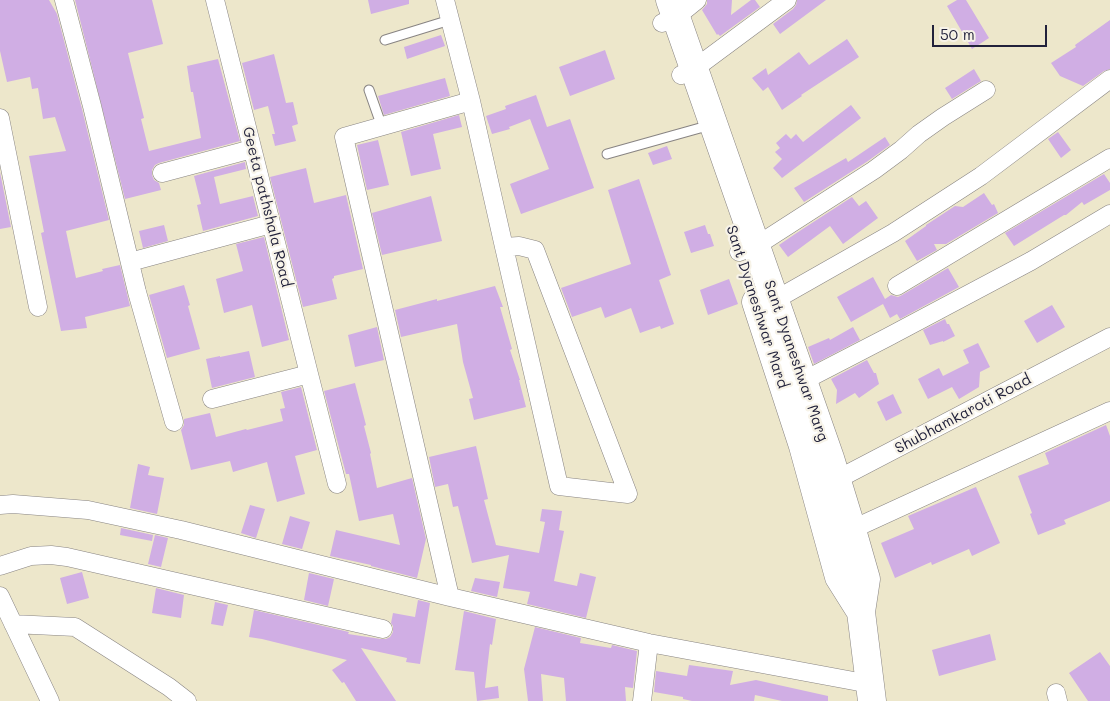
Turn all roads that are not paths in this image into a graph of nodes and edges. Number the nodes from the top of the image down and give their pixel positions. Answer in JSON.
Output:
{"nodes":[{"id":1,"x":64,"y":0,"type":"edge"},
{"id":2,"x":216,"y":0,"type":"edge"},
{"id":3,"x":445,"y":0,"type":"edge"},
{"id":4,"x":697,"y":0,"type":"edge"},
{"id":5,"x":787,"y":0,"type":"edge"},
{"id":6,"x":666,"y":10,"type":"edge"},
{"id":7,"x":450,"y":20,"type":"junction"},
{"id":8,"x":384,"y":40,"type":"dead end"},
{"id":9,"x":687,"y":72,"type":"junction"},
{"id":10,"x":1110,"y":80,"type":"edge"},
{"id":11,"x":369,"y":90,"type":"dead end"},
{"id":12,"x":986,"y":90,"type":"dead end"},
{"id":13,"x":471,"y":101,"type":"junction"},
{"id":14,"x":0,"y":118,"type":"edge"},
{"id":15,"x":382,"y":126,"type":"junction"},
{"id":16,"x":700,"y":128,"type":"junction"},
{"id":17,"x":252,"y":150,"type":"junction"},
{"id":18,"x":607,"y":154,"type":"dead end"},
{"id":19,"x":1110,"y":158,"type":"edge"},
{"id":20,"x":162,"y":173,"type":"dead end"},
{"id":21,"x":731,"y":203,"type":"junction"},
{"id":22,"x":1110,"y":214,"type":"edge"},
{"id":23,"x":271,"y":224,"type":"junction"},
{"id":24,"x":504,"y":246,"type":"junction"},
{"id":25,"x":748,"y":249,"type":"junction"},
{"id":26,"x":130,"y":262,"type":"junction"},
{"id":27,"x":897,"y":286,"type":"dead end"},
{"id":28,"x":766,"y":303,"type":"junction"},
{"id":29,"x":38,"y":307,"type":"dead end"},
{"id":30,"x":1110,"y":337,"type":"edge"},
{"id":31,"x":309,"y":374,"type":"junction"},
{"id":32,"x":793,"y":383,"type":"junction"},
{"id":33,"x":212,"y":399,"type":"dead end"},
{"id":34,"x":1110,"y":412,"type":"edge"},
{"id":35,"x":174,"y":422,"type":"dead end"},
{"id":36,"x":337,"y":484,"type":"dead end"},
{"id":37,"x":826,"y":484,"type":"junction"},
{"id":38,"x":0,"y":505,"type":"edge"},
{"id":39,"x":841,"y":534,"type":"junction"},
{"id":40,"x":0,"y":566,"type":"edge"},
{"id":41,"x":0,"y":596,"type":"edge"},
{"id":42,"x":450,"y":597,"type":"junction"},
{"id":43,"x":13,"y":624,"type":"junction"},
{"id":44,"x":383,"y":629,"type":"dead end"},
{"id":45,"x":649,"y":643,"type":"junction"},
{"id":46,"x":871,"y":692,"type":"edge"},
{"id":47,"x":50,"y":701,"type":"edge"},
{"id":48,"x":187,"y":701,"type":"edge"},
{"id":49,"x":642,"y":701,"type":"edge"}],
"edges":[{"from":1,"to":26,"type":"street"},
{"from":2,"to":17,"type":"street","name":"Geeta pathshala Road"},
{"from":3,"to":7,"type":"street"},
{"from":4,"to":6,"type":"street"},
{"from":5,"to":9,"type":"street"},
{"from":6,"to":9,"type":"main road","name":"Sant Dyaneshwar Marg"},
{"from":7,"to":8,"type":"lane"},
{"from":7,"to":13,"type":"street"},
{"from":9,"to":16,"type":"main road","name":"Sant Dyaneshwar Mard"},
{"from":9,"to":21,"type":"main road","name":"Sant Dyaneshwar Marg"},
{"from":10,"to":28,"type":"street"},
{"from":11,"to":15,"type":"lane"},
{"from":12,"to":25,"type":"street"},
{"from":13,"to":15,"type":"street"},
{"from":13,"to":24,"type":"street"},
{"from":14,"to":29,"type":"street"},
{"from":15,"to":42,"type":"street"},
{"from":16,"to":18,"type":"lane"},
{"from":16,"to":21,"type":"main road","name":"Sant Dyaneshwar Mard"},
{"from":17,"to":20,"type":"street"},
{"from":17,"to":23,"type":"street","name":"Geeta pathshala Road"},
{"from":19,"to":27,"type":"street"},
{"from":21,"to":25,"type":"main road","name":"Sant Dyaneshwar Marg"},
{"from":22,"to":32,"type":"street"},
{"from":23,"to":26,"type":"street"},
{"from":23,"to":31,"type":"street","name":"Geeta pathshala Road"},
{"from":24,"to":24,"type":"street"},
{"from":25,"to":28,"type":"main road","name":"Sant Dyaneshwar Marg"},
{"from":26,"to":35,"type":"street"},
{"from":28,"to":32,"type":"main road","name":"Sant Dyaneshwar Marg"},
{"from":30,"to":37,"type":"street","name":"Shubhamkaroti Road"},
{"from":31,"to":33,"type":"street"},
{"from":31,"to":36,"type":"street","name":"Geeta pathshala Road"},
{"from":32,"to":37,"type":"main road","name":"Sant Dyaneshwar Marg"},
{"from":34,"to":39,"type":"street"},
{"from":37,"to":39,"type":"main road","name":"Sant Dyaneshwar Marg"},
{"from":38,"to":42,"type":"street"},
{"from":39,"to":46,"type":"main road","name":"Sant Dyaneshwar Marg"},
{"from":40,"to":44,"type":"street"},
{"from":41,"to":43,"type":"street"},
{"from":42,"to":45,"type":"street"},
{"from":43,"to":47,"type":"street"},
{"from":43,"to":48,"type":"street"},
{"from":45,"to":46,"type":"street"},
{"from":45,"to":49,"type":"street"}]}
